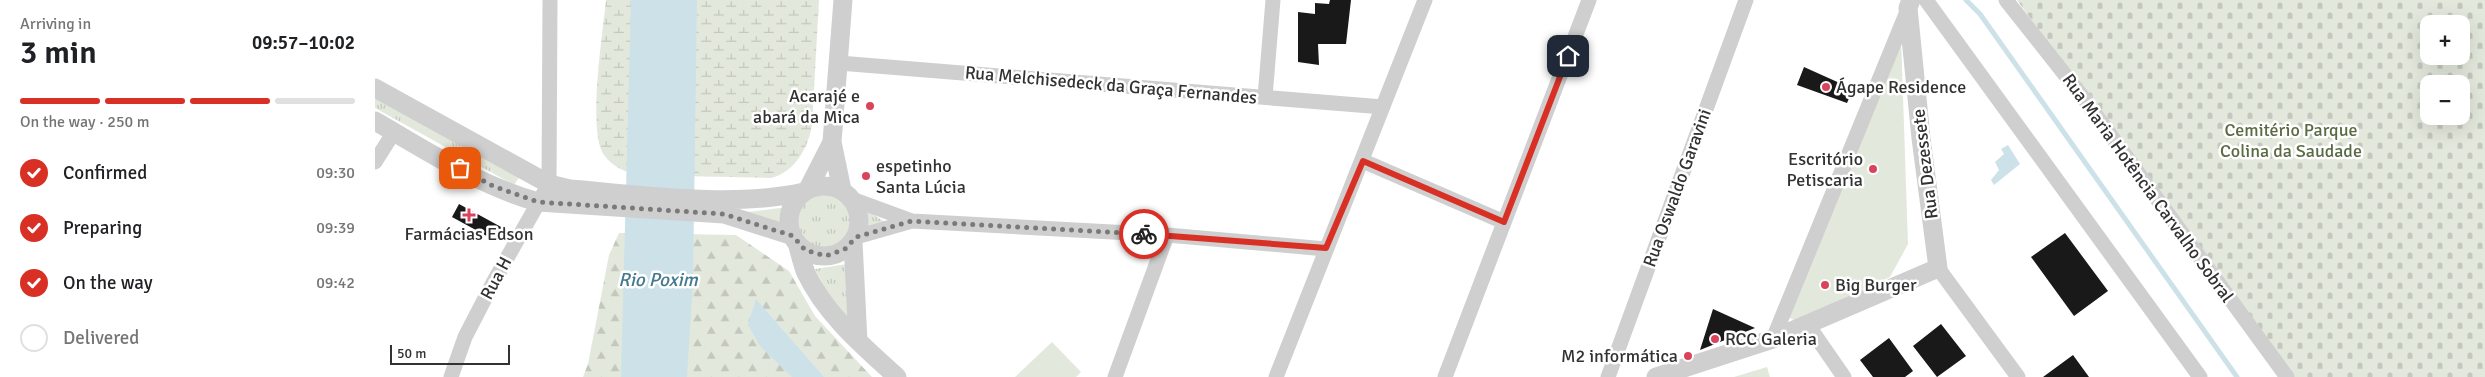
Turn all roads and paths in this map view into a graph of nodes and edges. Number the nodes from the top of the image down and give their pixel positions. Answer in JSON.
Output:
{"nodes":[{"id":1,"x":550,"y":0,"type":"edge"},
{"id":2,"x":843,"y":0,"type":"edge"},
{"id":3,"x":1273,"y":0,"type":"edge"},
{"id":4,"x":1425,"y":0,"type":"edge"},
{"id":5,"x":1589,"y":0,"type":"edge"},
{"id":6,"x":1746,"y":0,"type":"edge"},
{"id":7,"x":1926,"y":0,"type":"edge"},
{"id":8,"x":2006,"y":0,"type":"edge"},
{"id":9,"x":1909,"y":4,"type":"edge"},
{"id":10,"x":839,"y":63,"type":"junction"},
{"id":11,"x":375,"y":88,"type":"edge"},
{"id":12,"x":1265,"y":97,"type":"junction"},
{"id":13,"x":1383,"y":107,"type":"junction"},
{"id":14,"x":375,"y":122,"type":"edge"},
{"id":15,"x":393,"y":132,"type":"junction"},
{"id":16,"x":832,"y":142,"type":"junction"},
{"id":17,"x":1363,"y":161,"type":"junction"},
{"id":18,"x":375,"y":162,"type":"edge"},
{"id":19,"x":549,"y":184,"type":"junction"},
{"id":20,"x":806,"y":190,"type":"junction"},
{"id":21,"x":847,"y":194,"type":"junction"},
{"id":22,"x":602,"y":199,"type":"junction"},
{"id":23,"x":538,"y":202,"type":"junction"},
{"id":24,"x":725,"y":207,"type":"junction"},
{"id":25,"x":912,"y":221,"type":"junction"},
{"id":26,"x":1504,"y":222,"type":"junction"},
{"id":27,"x":1167,"y":235,"type":"junction"},
{"id":28,"x":855,"y":239,"type":"junction"},
{"id":29,"x":795,"y":240,"type":"junction"},
{"id":30,"x":1326,"y":248,"type":"junction"},
{"id":31,"x":1938,"y":268,"type":"junction"},
{"id":32,"x":1808,"y":326,"type":"junction"},
{"id":33,"x":1773,"y":339,"type":"junction"},
{"id":34,"x":859,"y":341,"type":"junction"},
{"id":35,"x":451,"y":377,"type":"edge"},
{"id":36,"x":897,"y":377,"type":"edge"},
{"id":37,"x":1115,"y":377,"type":"edge"},
{"id":38,"x":1276,"y":377,"type":"edge"},
{"id":39,"x":1445,"y":377,"type":"edge"},
{"id":40,"x":1608,"y":377,"type":"edge"},
{"id":41,"x":1656,"y":377,"type":"edge"},
{"id":42,"x":1844,"y":377,"type":"edge"},
{"id":43,"x":2018,"y":377,"type":"edge"},
{"id":44,"x":2199,"y":377,"type":"edge"},
{"id":45,"x":2287,"y":377,"type":"edge"}],
"edges":[{"from":1,"to":19,"type":"street"},
{"from":2,"to":10,"type":"street"},
{"from":3,"to":12,"type":"street"},
{"from":4,"to":13,"type":"street"},
{"from":5,"to":26,"type":"street"},
{"from":6,"to":40,"type":"street","name":"Rua Oswaldo Garavini"},
{"from":7,"to":44,"type":"street"},
{"from":8,"to":45,"type":"street","name":"Rua Maria Hotência Carvalho Sobral"},
{"from":9,"to":31,"type":"street","name":"Rua Dezessete"},
{"from":9,"to":33,"type":"street"},
{"from":10,"to":12,"type":"street","name":"Rua Melchisedeck da Graça Fernandes"},
{"from":10,"to":16,"type":"street"},
{"from":11,"to":19,"type":"street"},
{"from":12,"to":13,"type":"street","name":"Rua Melchisedeck da Graça Fernandes"},
{"from":13,"to":17,"type":"street"},
{"from":14,"to":15,"type":"street"},
{"from":15,"to":18,"type":"street"},
{"from":15,"to":23,"type":"street"},
{"from":16,"to":20,"type":"street"},
{"from":16,"to":21,"type":"street"},
{"from":17,"to":26,"type":"street"},
{"from":17,"to":30,"type":"street"},
{"from":19,"to":22,"type":"street"},
{"from":19,"to":23,"type":"street","name":"Rua H"},
{"from":20,"to":21,"type":"street"},
{"from":20,"to":24,"type":"street"},
{"from":20,"to":29,"type":"street"},
{"from":21,"to":25,"type":"street"},
{"from":21,"to":28,"type":"street"},
{"from":22,"to":23,"type":"street"},
{"from":22,"to":24,"type":"street"},
{"from":23,"to":35,"type":"street","name":"Rua H"},
{"from":24,"to":29,"type":"street"},
{"from":25,"to":27,"type":"street"},
{"from":25,"to":28,"type":"street"},
{"from":26,"to":39,"type":"street"},
{"from":27,"to":30,"type":"street"},
{"from":27,"to":37,"type":"street"},
{"from":28,"to":29,"type":"street"},
{"from":28,"to":34,"type":"street"},
{"from":29,"to":34,"type":"street"},
{"from":30,"to":38,"type":"street"},
{"from":31,"to":32,"type":"street"},
{"from":31,"to":43,"type":"street"},
{"from":32,"to":33,"type":"street"},
{"from":32,"to":42,"type":"street"},
{"from":33,"to":41,"type":"street"},
{"from":34,"to":36,"type":"street"}]}
